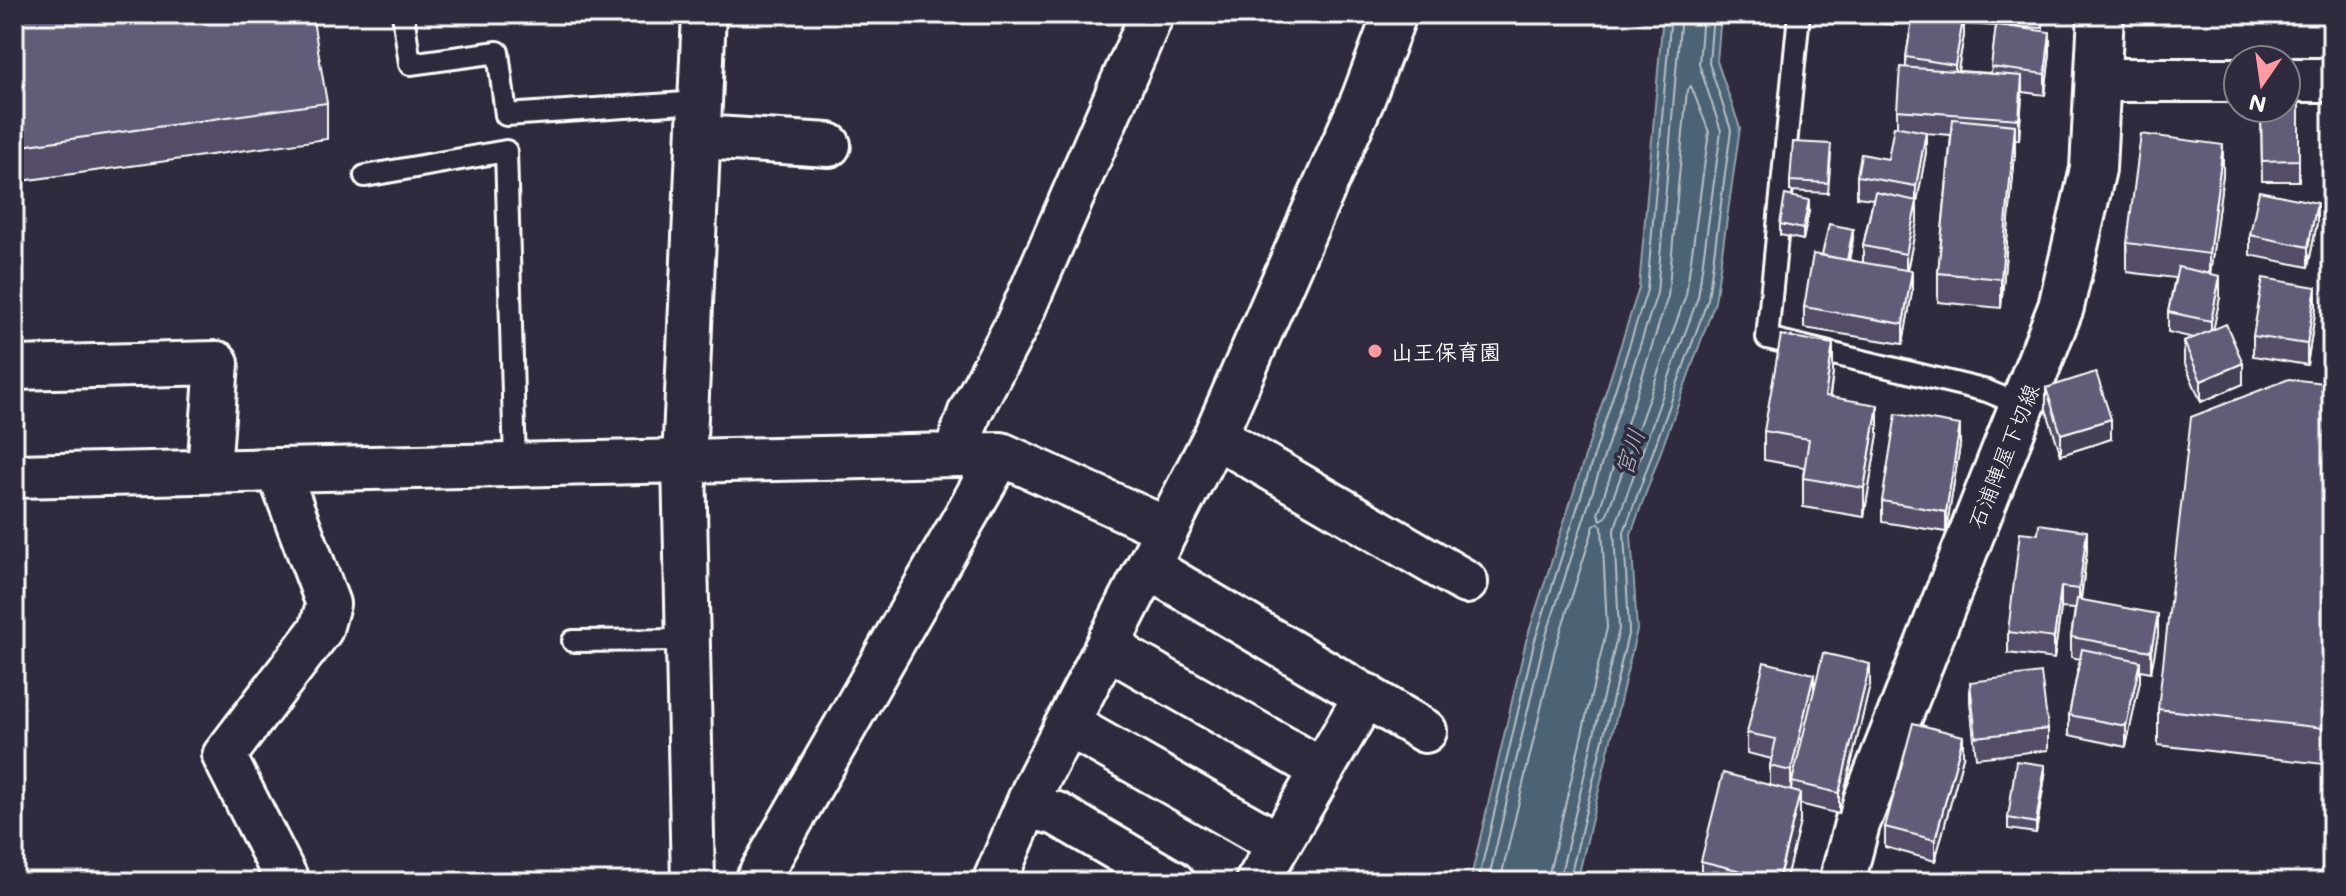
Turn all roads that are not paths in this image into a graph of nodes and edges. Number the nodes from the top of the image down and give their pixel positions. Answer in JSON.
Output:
{"nodes":[{"id":1,"x":403,"y":14,"type":"edge"},
{"id":2,"x":704,"y":14,"type":"edge"},
{"id":3,"x":1152,"y":14,"type":"edge"},
{"id":4,"x":1395,"y":14,"type":"edge"},
{"id":5,"x":1799,"y":14,"type":"edge"},
{"id":6,"x":2101,"y":14,"type":"edge"},
{"id":7,"x":2100,"y":80,"type":"junction"},
{"id":8,"x":2222,"y":80,"type":"edge"},
{"id":9,"x":2302,"y":80,"type":"edge"},
{"id":10,"x":2332,"y":80,"type":"edge"},
{"id":11,"x":506,"y":115,"type":"junction"},
{"id":12,"x":700,"y":119,"type":"junction"},
{"id":13,"x":829,"y":145,"type":"dead end"},
{"id":14,"x":506,"y":151,"type":"junction"},
{"id":15,"x":365,"y":176,"type":"dead end"},
{"id":16,"x":14,"y":368,"type":"edge"},
{"id":17,"x":2023,"y":406,"type":"junction"},
{"id":18,"x":1215,"y":436,"type":"junction"},
{"id":19,"x":1001,"y":454,"type":"junction"},
{"id":20,"x":955,"y":455,"type":"junction"},
{"id":21,"x":684,"y":461,"type":"junction"},
{"id":22,"x":515,"y":464,"type":"junction"},
{"id":23,"x":209,"y":470,"type":"junction"},
{"id":24,"x":278,"y":470,"type":"junction"},
{"id":25,"x":14,"y":476,"type":"edge"},
{"id":26,"x":1167,"y":529,"type":"junction"},
{"id":27,"x":1148,"y":567,"type":"junction"},
{"id":28,"x":1466,"y":582,"type":"dead end"},
{"id":29,"x":688,"y":640,"type":"junction"},
{"id":30,"x":573,"y":641,"type":"dead end"},
{"id":31,"x":1109,"y":641,"type":"junction"},
{"id":32,"x":1366,"y":695,"type":"junction"},
{"id":33,"x":1064,"y":729,"type":"junction"},
{"id":34,"x":1425,"y":731,"type":"dead end"},
{"id":35,"x":1322,"y":770,"type":"junction"},
{"id":36,"x":1027,"y":806,"type":"junction"},
{"id":37,"x":1279,"y":844,"type":"junction"},
{"id":38,"x":288,"y":882,"type":"edge"},
{"id":39,"x":693,"y":882,"type":"edge"},
{"id":40,"x":756,"y":882,"type":"edge"},
{"id":41,"x":994,"y":882,"type":"edge"},
{"id":42,"x":1173,"y":882,"type":"edge"},
{"id":43,"x":1257,"y":882,"type":"edge"},
{"id":44,"x":1842,"y":882,"type":"edge"}],
"edges":[{"from":1,"to":11,"type":"lane"},
{"from":2,"to":12,"type":"street"},
{"from":3,"to":20,"type":"street"},
{"from":4,"to":18,"type":"street"},
{"from":5,"to":17,"type":"lane"},
{"from":6,"to":7,"type":"main road","name":"石浦陣屋下切線"},
{"from":7,"to":8,"type":"street"},
{"from":7,"to":17,"type":"main road","name":"石浦陣屋下切線"},
{"from":9,"to":10,"type":"street"},
{"from":11,"to":12,"type":"lane"},
{"from":11,"to":14,"type":"lane"},
{"from":12,"to":13,"type":"street"},
{"from":12,"to":21,"type":"street"},
{"from":14,"to":15,"type":"lane"},
{"from":14,"to":22,"type":"lane"},
{"from":16,"to":23,"type":"street"},
{"from":17,"to":44,"type":"main road","name":"石浦陣屋下切線"},
{"from":18,"to":26,"type":"street"},
{"from":18,"to":28,"type":"street"},
{"from":19,"to":20,"type":"street"},
{"from":19,"to":26,"type":"street"},
{"from":19,"to":40,"type":"street"},
{"from":20,"to":21,"type":"street"},
{"from":21,"to":22,"type":"street"},
{"from":21,"to":29,"type":"street"},
{"from":22,"to":24,"type":"street"},
{"from":23,"to":24,"type":"street"},
{"from":23,"to":25,"type":"street"},
{"from":24,"to":38,"type":"street"},
{"from":26,"to":27,"type":"street"},
{"from":27,"to":31,"type":"street"},
{"from":27,"to":32,"type":"street"},
{"from":29,"to":30,"type":"lane"},
{"from":29,"to":39,"type":"street"},
{"from":31,"to":33,"type":"street"},
{"from":31,"to":35,"type":"street"},
{"from":32,"to":34,"type":"street"},
{"from":32,"to":35,"type":"street"},
{"from":33,"to":36,"type":"street"},
{"from":33,"to":37,"type":"street"},
{"from":35,"to":37,"type":"street"},
{"from":36,"to":41,"type":"street"},
{"from":36,"to":42,"type":"street"},
{"from":37,"to":43,"type":"street"}]}
